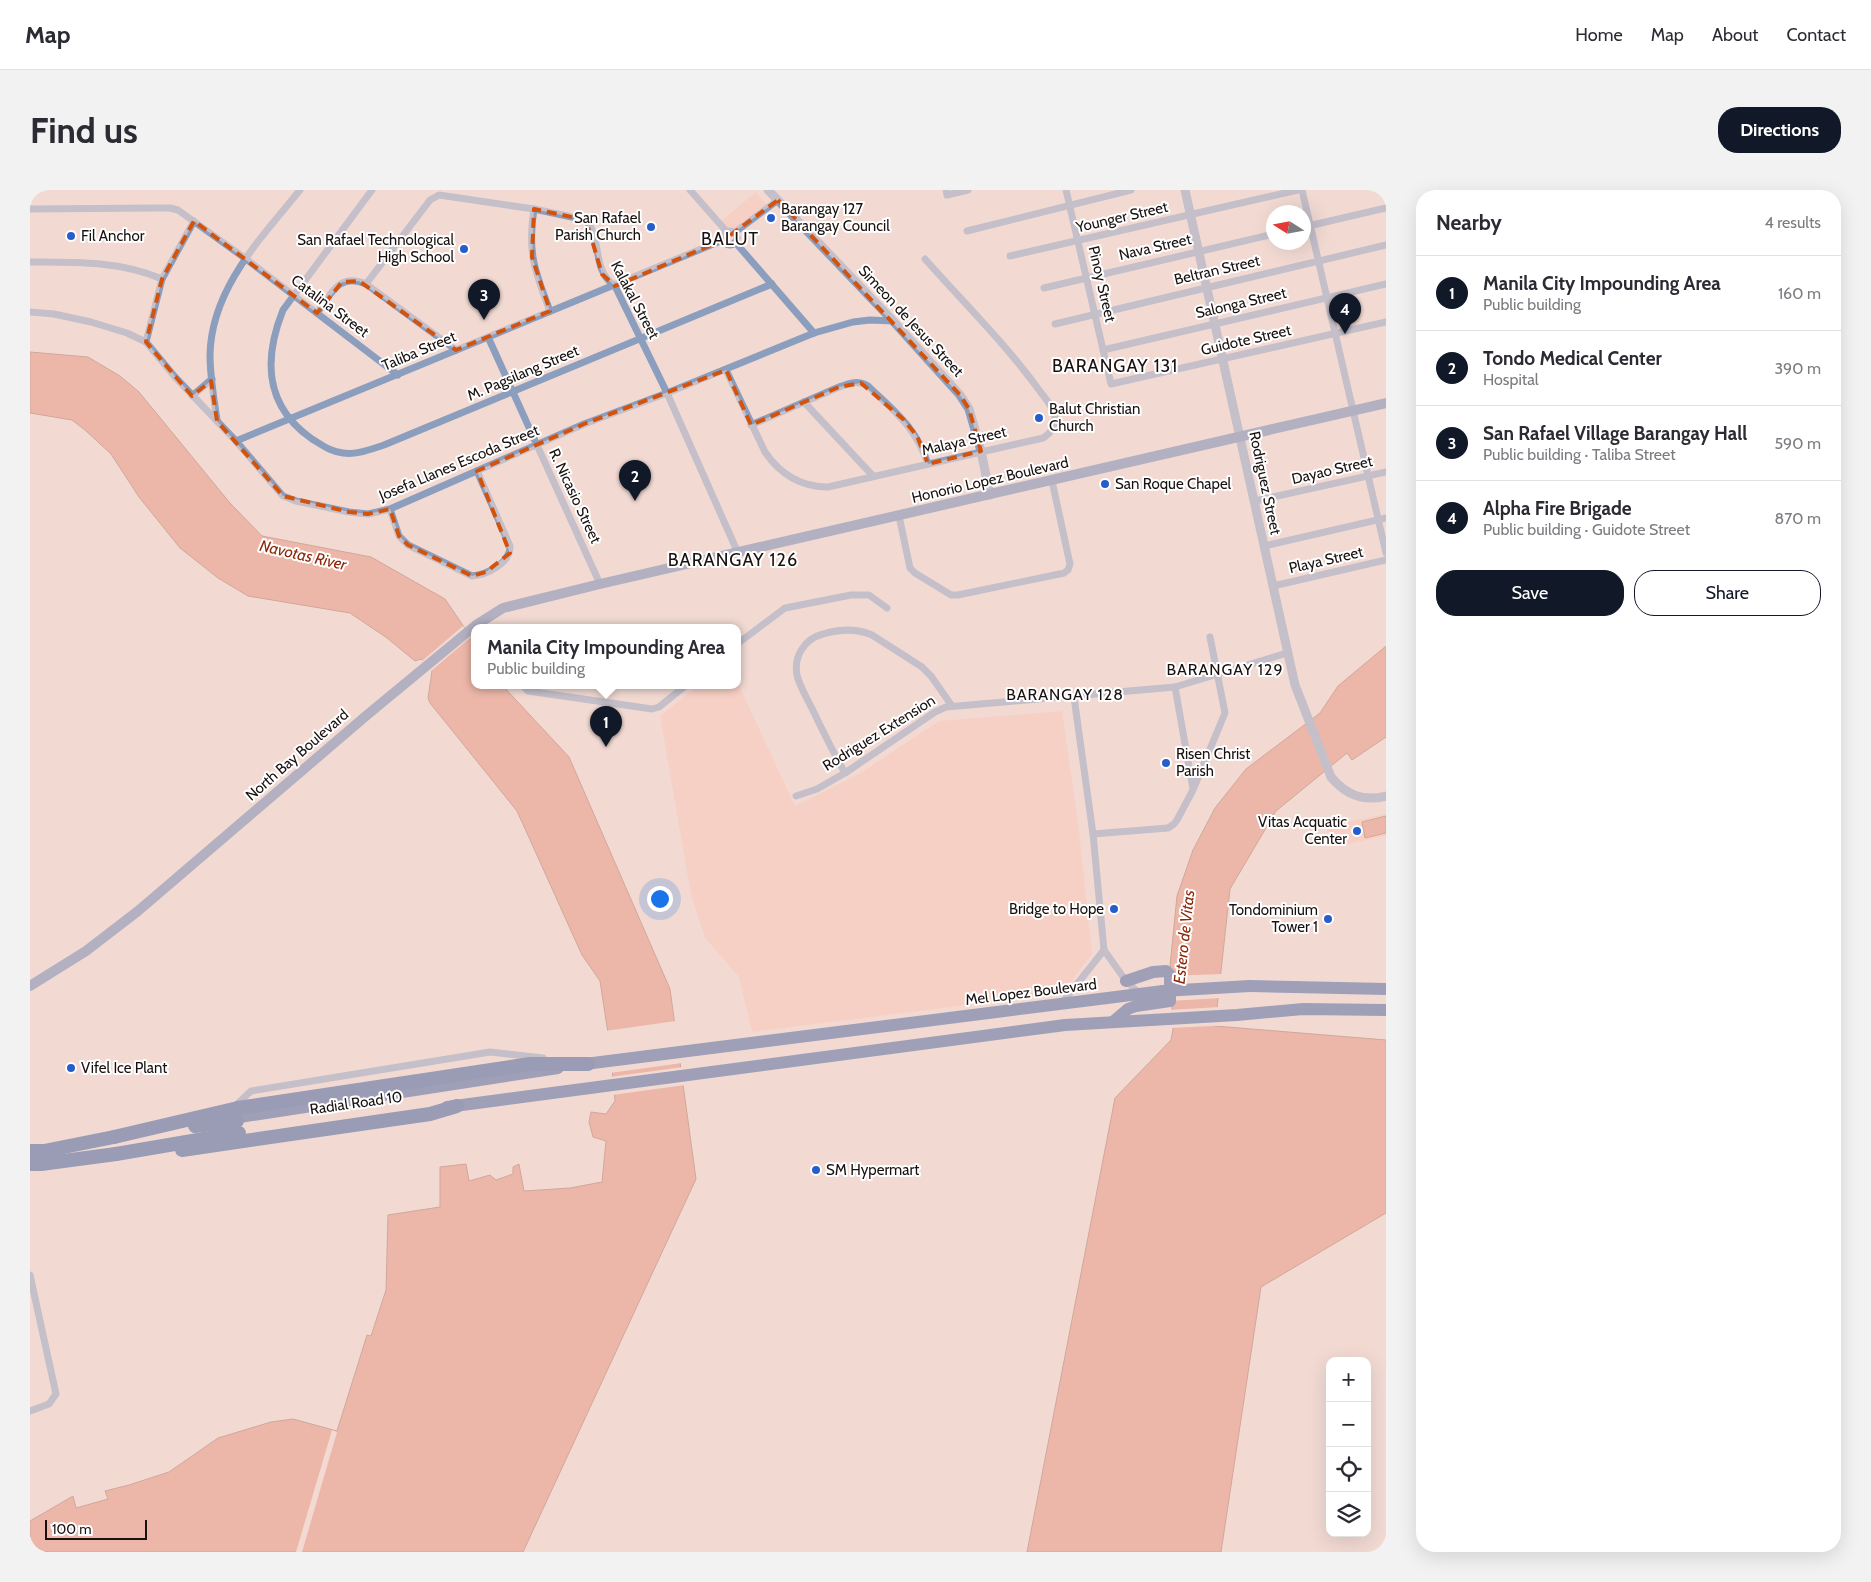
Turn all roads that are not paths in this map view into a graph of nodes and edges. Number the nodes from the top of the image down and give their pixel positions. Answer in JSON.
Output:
{"nodes":[{"id":1,"x":300,"y":190,"type":"edge"},
{"id":2,"x":372,"y":190,"type":"edge"},
{"id":3,"x":690,"y":190,"type":"edge"},
{"id":4,"x":768,"y":190,"type":"edge"},
{"id":5,"x":968,"y":190,"type":"edge"},
{"id":6,"x":1066,"y":190,"type":"edge"},
{"id":7,"x":1131,"y":190,"type":"edge"},
{"id":8,"x":1184,"y":190,"type":"edge"},
{"id":9,"x":1298,"y":190,"type":"edge"},
{"id":10,"x":1302,"y":190,"type":"edge"},
{"id":11,"x":946,"y":192,"type":"edge"},
{"id":12,"x":778,"y":200,"type":"junction"},
{"id":13,"x":1069,"y":205,"type":"junction"},
{"id":14,"x":1304,"y":205,"type":"edge"},
{"id":15,"x":1386,"y":208,"type":"edge"},
{"id":16,"x":30,"y":209,"type":"edge"},
{"id":17,"x":534,"y":209,"type":"junction"},
{"id":18,"x":1190,"y":215,"type":"junction"},
{"id":19,"x":194,"y":221,"type":"junction"},
{"id":20,"x":1311,"y":225,"type":"edge"},
{"id":21,"x":966,"y":231,"type":"dead end"},
{"id":22,"x":730,"y":232,"type":"junction"},
{"id":23,"x":1266,"y":236,"type":"edge"},
{"id":24,"x":1311,"y":239,"type":"edge"},
{"id":25,"x":724,"y":240,"type":"junction"},
{"id":26,"x":1078,"y":241,"type":"junction"},
{"id":27,"x":735,"y":242,"type":"junction"},
{"id":28,"x":1386,"y":245,"type":"edge"},
{"id":29,"x":1198,"y":251,"type":"junction"},
{"id":30,"x":1010,"y":256,"type":"dead end"},
{"id":31,"x":246,"y":258,"type":"junction"},
{"id":32,"x":925,"y":259,"type":"dead end"},
{"id":33,"x":1318,"y":261,"type":"junction"},
{"id":34,"x":30,"y":262,"type":"edge"},
{"id":35,"x":1086,"y":278,"type":"junction"},
{"id":36,"x":162,"y":279,"type":"junction"},
{"id":37,"x":366,"y":284,"type":"junction"},
{"id":38,"x":772,"y":284,"type":"junction"},
{"id":39,"x":1386,"y":284,"type":"edge"},
{"id":40,"x":615,"y":286,"type":"junction"},
{"id":41,"x":1206,"y":286,"type":"junction"},
{"id":42,"x":1044,"y":288,"type":"dead end"},
{"id":43,"x":294,"y":296,"type":"junction"},
{"id":44,"x":1326,"y":298,"type":"junction"},
{"id":45,"x":550,"y":311,"type":"junction"},
{"id":46,"x":30,"y":312,"type":"edge"},
{"id":47,"x":317,"y":313,"type":"junction"},
{"id":48,"x":1095,"y":314,"type":"junction"},
{"id":49,"x":893,"y":321,"type":"junction"},
{"id":50,"x":1386,"y":322,"type":"edge"},
{"id":51,"x":1054,"y":324,"type":"dead end"},
{"id":52,"x":1215,"y":324,"type":"junction"},
{"id":53,"x":814,"y":333,"type":"junction"},
{"id":54,"x":1335,"y":334,"type":"junction"},
{"id":55,"x":488,"y":337,"type":"junction"},
{"id":56,"x":641,"y":339,"type":"junction"},
{"id":57,"x":146,"y":342,"type":"junction"},
{"id":58,"x":456,"y":350,"type":"junction"},
{"id":59,"x":1103,"y":350,"type":"junction"},
{"id":60,"x":1223,"y":360,"type":"junction"},
{"id":61,"x":726,"y":370,"type":"junction"},
{"id":62,"x":398,"y":375,"type":"junction"},
{"id":63,"x":212,"y":379,"type":"junction"},
{"id":64,"x":1112,"y":384,"type":"joint"},
{"id":65,"x":513,"y":392,"type":"junction"},
{"id":66,"x":667,"y":394,"type":"junction"},
{"id":67,"x":192,"y":396,"type":"junction"},
{"id":68,"x":804,"y":402,"type":"junction"},
{"id":69,"x":1386,"y":403,"type":"edge"},
{"id":70,"x":1354,"y":410,"type":"junction"},
{"id":71,"x":289,"y":420,"type":"junction"},
{"id":72,"x":217,"y":421,"type":"junction"},
{"id":73,"x":751,"y":425,"type":"junction"},
{"id":74,"x":1240,"y":437,"type":"junction"},
{"id":75,"x":236,"y":441,"type":"junction"},
{"id":76,"x":537,"y":445,"type":"junction"},
{"id":77,"x":981,"y":451,"type":"junction"},
{"id":78,"x":928,"y":464,"type":"junction"},
{"id":79,"x":477,"y":471,"type":"junction"},
{"id":80,"x":1386,"y":472,"type":"edge"},
{"id":81,"x":873,"y":476,"type":"junction"},
{"id":82,"x":1369,"y":476,"type":"junction"},
{"id":83,"x":1052,"y":481,"type":"junction"},
{"id":84,"x":990,"y":495,"type":"junction"},
{"id":85,"x":1255,"y":501,"type":"junction"},
{"id":86,"x":390,"y":509,"type":"junction"},
{"id":87,"x":899,"y":516,"type":"junction"},
{"id":88,"x":1382,"y":519,"type":"edge"},
{"id":89,"x":1264,"y":546,"type":"junction"},
{"id":90,"x":738,"y":553,"type":"junction"},
{"id":91,"x":1386,"y":553,"type":"edge"},
{"id":92,"x":1386,"y":560,"type":"edge"},
{"id":93,"x":600,"y":584,"type":"junction"},
{"id":94,"x":1273,"y":586,"type":"junction"},
{"id":95,"x":886,"y":608,"type":"dead end"},
{"id":96,"x":480,"y":624,"type":"edge"},
{"id":97,"x":471,"y":630,"type":"edge"},
{"id":98,"x":1210,"y":637,"type":"dead end"},
{"id":99,"x":741,"y":641,"type":"edge"},
{"id":100,"x":1288,"y":653,"type":"junction"},
{"id":101,"x":1219,"y":675,"type":"junction"},
{"id":102,"x":1175,"y":687,"type":"junction"},
{"id":103,"x":526,"y":689,"type":"edge"},
{"id":104,"x":681,"y":689,"type":"edge"},
{"id":105,"x":1074,"y":697,"type":"junction"},
{"id":106,"x":952,"y":706,"type":"junction"},
{"id":107,"x":845,"y":773,"type":"junction"},
{"id":108,"x":1193,"y":790,"type":"junction"},
{"id":109,"x":796,"y":796,"type":"dead end"},
{"id":110,"x":1386,"y":796,"type":"edge"},
{"id":111,"x":1093,"y":834,"type":"junction"},
{"id":112,"x":1104,"y":950,"type":"junction"},
{"id":113,"x":1126,"y":981,"type":"junction"},
{"id":114,"x":30,"y":986,"type":"edge"},
{"id":115,"x":1386,"y":989,"type":"edge"},
{"id":116,"x":1140,"y":994,"type":"junction"},
{"id":117,"x":1061,"y":1005,"type":"junction"},
{"id":118,"x":1386,"y":1010,"type":"edge"},
{"id":119,"x":1114,"y":1021,"type":"junction"},
{"id":120,"x":682,"y":1052,"type":"joint"},
{"id":121,"x":588,"y":1064,"type":"junction"},
{"id":122,"x":457,"y":1106,"type":"junction"},
{"id":123,"x":218,"y":1120,"type":"junction"},
{"id":124,"x":114,"y":1137,"type":"junction"},
{"id":125,"x":221,"y":1140,"type":"junction"},
{"id":126,"x":116,"y":1154,"type":"junction"},
{"id":127,"x":31,"y":1156,"type":"edge"},
{"id":128,"x":30,"y":1170,"type":"edge"},
{"id":129,"x":30,"y":1275,"type":"edge"},
{"id":130,"x":30,"y":1411,"type":"edge"}],
"edges":[{"from":1,"to":31,"type":"street"},
{"from":2,"to":43,"type":"street"},
{"from":3,"to":22,"type":"street"},
{"from":4,"to":12,"type":"street","name":"Simeon de Jesus Street"},
{"from":5,"to":11,"type":"street"},
{"from":6,"to":13,"type":"street","name":"Pinoy Street"},
{"from":7,"to":13,"type":"street"},
{"from":8,"to":18,"type":"street","name":"Rodriguez Street"},
{"from":9,"to":18,"type":"street","name":"Younger Street"},
{"from":10,"to":14,"type":"street"},
{"from":12,"to":22,"type":"street"},
{"from":12,"to":49,"type":"street","name":"Simeon de Jesus Street"},
{"from":13,"to":21,"type":"street"},
{"from":13,"to":26,"type":"street","name":"Pinoy Street"},
{"from":15,"to":20,"type":"street"},
{"from":16,"to":19,"type":"street","name":"Catalina Street"},
{"from":17,"to":37,"type":"street","name":"Kalakal Street"},
{"from":17,"to":40,"type":"street","name":"Kalakal Street"},
{"from":17,"to":45,"type":"street"},
{"from":18,"to":26,"type":"street","name":"Younger Street"},
{"from":18,"to":29,"type":"street","name":"Rodriguez Street"},
{"from":19,"to":31,"type":"street","name":"Catalina Street"},
{"from":19,"to":36,"type":"street"},
{"from":22,"to":25,"type":"street"},
{"from":22,"to":27,"type":"street"},
{"from":23,"to":29,"type":"street","name":"Nava Street"},
{"from":24,"to":33,"type":"street"},
{"from":25,"to":27,"type":"street"},
{"from":25,"to":40,"type":"street","name":"Taliba Street"},
{"from":26,"to":30,"type":"street","name":"Younger Street"},
{"from":26,"to":35,"type":"street","name":"Pinoy Street"},
{"from":27,"to":38,"type":"street"},
{"from":28,"to":33,"type":"street","name":"Beltran Street"},
{"from":29,"to":35,"type":"street","name":"Nava Street"},
{"from":29,"to":41,"type":"street","name":"Rodriguez Street"},
{"from":31,"to":43,"type":"street","name":"Catalina Street"},
{"from":31,"to":63,"type":"street"},
{"from":32,"to":77,"type":"street","name":"Malaya Street"},
{"from":33,"to":41,"type":"street","name":"Beltran Street"},
{"from":33,"to":44,"type":"street"},
{"from":34,"to":36,"type":"street"},
{"from":35,"to":42,"type":"street","name":"Nava Street"},
{"from":35,"to":48,"type":"street","name":"Pinoy Street"},
{"from":36,"to":57,"type":"street"},
{"from":37,"to":47,"type":"street"},
{"from":37,"to":58,"type":"street"},
{"from":38,"to":53,"type":"street"},
{"from":38,"to":56,"type":"street","name":"M. Pagsilang Street"},
{"from":39,"to":44,"type":"street","name":"Salonga Street"},
{"from":40,"to":45,"type":"street","name":"Taliba Street"},
{"from":40,"to":56,"type":"street","name":"Kalakal Street"},
{"from":41,"to":48,"type":"street","name":"Beltran Street"},
{"from":41,"to":52,"type":"street","name":"Rodriguez Street"},
{"from":43,"to":47,"type":"street","name":"Catalina Street"},
{"from":43,"to":71,"type":"street"},
{"from":44,"to":52,"type":"street","name":"Salonga Street"},
{"from":44,"to":54,"type":"street"},
{"from":45,"to":55,"type":"street","name":"Taliba Street"},
{"from":46,"to":57,"type":"street","name":"Josefa Llanes Escoda Street"},
{"from":47,"to":62,"type":"street","name":"Catalina Street"},
{"from":48,"to":51,"type":"street","name":"Beltran Street"},
{"from":48,"to":59,"type":"street","name":"Pinoy Street"},
{"from":49,"to":53,"type":"street","name":"Josefa Llanes Escoda Street"},
{"from":49,"to":77,"type":"street","name":"Simeon de Jesus Street"},
{"from":50,"to":54,"type":"street","name":"Guidote Street"},
{"from":52,"to":59,"type":"street","name":"Salonga Street"},
{"from":52,"to":60,"type":"street","name":"Rodriguez Street"},
{"from":53,"to":61,"type":"street","name":"Josefa Llanes Escoda Street"},
{"from":54,"to":60,"type":"street","name":"Guidote Street"},
{"from":54,"to":70,"type":"street"},
{"from":55,"to":58,"type":"street","name":"Taliba Street"},
{"from":55,"to":65,"type":"street","name":"R. Nicasio Street"},
{"from":56,"to":65,"type":"street","name":"M. Pagsilang Street"},
{"from":56,"to":66,"type":"street","name":"Kalakal Street"},
{"from":57,"to":67,"type":"street","name":"Josefa Llanes Escoda Street"},
{"from":58,"to":62,"type":"street","name":"Taliba Street"},
{"from":59,"to":64,"type":"street","name":"Pinoy Street"},
{"from":60,"to":64,"type":"street","name":"Guidote Street"},
{"from":60,"to":74,"type":"street","name":"Rodriguez Street"},
{"from":61,"to":66,"type":"street","name":"Josefa Llanes Escoda Street"},
{"from":61,"to":73,"type":"street","name":"Malaya Street"},
{"from":62,"to":71,"type":"street","name":"Taliba Street"},
{"from":63,"to":67,"type":"street"},
{"from":63,"to":72,"type":"street"},
{"from":65,"to":71,"type":"street","name":"M. Pagsilang Street"},
{"from":65,"to":76,"type":"street","name":"R. Nicasio Street"},
{"from":66,"to":76,"type":"street","name":"Josefa Llanes Escoda Street"},
{"from":66,"to":90,"type":"street","name":"Kalakal Street"},
{"from":67,"to":72,"type":"street","name":"Josefa Llanes Escoda Street"},
{"from":68,"to":73,"type":"street"},
{"from":68,"to":78,"type":"street"},
{"from":68,"to":81,"type":"street"},
{"from":69,"to":70,"type":"main road","name":"Honorio Lopez Boulevard"},
{"from":70,"to":74,"type":"main road","name":"Honorio Lopez Boulevard"},
{"from":70,"to":82,"type":"street"},
{"from":71,"to":75,"type":"street","name":"Taliba Street"},
{"from":72,"to":75,"type":"street","name":"Josefa Llanes Escoda Street"},
{"from":73,"to":81,"type":"street","name":"Malaya Street"},
{"from":74,"to":83,"type":"main road","name":"Honorio Lopez Boulevard"},
{"from":74,"to":85,"type":"street","name":"Rodriguez Street"},
{"from":75,"to":86,"type":"street","name":"Josefa Llanes Escoda Street"},
{"from":76,"to":79,"type":"street","name":"Josefa Llanes Escoda Street"},
{"from":76,"to":93,"type":"street","name":"R. Nicasio Street"},
{"from":77,"to":78,"type":"street","name":"Malaya Street"},
{"from":77,"to":84,"type":"street","name":"Simeon de Jesus Street"},
{"from":78,"to":81,"type":"street","name":"Malaya Street"},
{"from":79,"to":86,"type":"street","name":"Josefa Llanes Escoda Street"},
{"from":79,"to":86,"type":"street"},
{"from":80,"to":82,"type":"street","name":"Dayao Street"},
{"from":82,"to":85,"type":"street","name":"Dayao Street"},
{"from":82,"to":88,"type":"street"},
{"from":83,"to":84,"type":"main road","name":"Honorio Lopez Boulevard"},
{"from":83,"to":87,"type":"street"},
{"from":84,"to":87,"type":"main road","name":"Honorio Lopez Boulevard"},
{"from":85,"to":89,"type":"street","name":"Rodriguez Street"},
{"from":87,"to":90,"type":"main road","name":"Honorio Lopez Boulevard"},
{"from":88,"to":89,"type":"street"},
{"from":88,"to":91,"type":"street"},
{"from":89,"to":94,"type":"street","name":"Rodriguez Street"},
{"from":90,"to":93,"type":"main road","name":"Honorio Lopez Boulevard"},
{"from":92,"to":94,"type":"street","name":"Playa Street"},
{"from":93,"to":96,"type":"main road","name":"North Bay Boulevard"},
{"from":94,"to":100,"type":"street","name":"Rodriguez Street"},
{"from":95,"to":99,"type":"street"},
{"from":97,"to":114,"type":"main road","name":"North Bay Boulevard"},
{"from":98,"to":101,"type":"street"},
{"from":100,"to":101,"type":"street","name":"Rodriguez Extension"},
{"from":100,"to":110,"type":"street","name":"Rodriguez Street"},
{"from":101,"to":102,"type":"street","name":"Rodriguez Extension"},
{"from":101,"to":108,"type":"street"},
{"from":102,"to":105,"type":"street","name":"Rodriguez Extension"},
{"from":102,"to":108,"type":"street"},
{"from":103,"to":104,"type":"street"},
{"from":105,"to":106,"type":"street","name":"Rodriguez Extension"},
{"from":105,"to":111,"type":"street"},
{"from":106,"to":107,"type":"street","name":"Rodriguez Extension"},
{"from":106,"to":107,"type":"street"},
{"from":107,"to":109,"type":"street","name":"Rodriguez Extension"},
{"from":108,"to":111,"type":"street"},
{"from":111,"to":112,"type":"street"},
{"from":112,"to":113,"type":"street"},
{"from":112,"to":117,"type":"street"},
{"from":113,"to":116,"type":"street"},
{"from":113,"to":119,"type":"highway"},
{"from":115,"to":116,"type":"highway","name":"Mel Lopez Boulevard","bridge":true},
{"from":116,"to":117,"type":"highway","name":"Mel Lopez Boulevard"},
{"from":117,"to":120,"type":"highway","name":"Mel Lopez Boulevard"},
{"from":118,"to":119,"type":"highway"},
{"from":119,"to":122,"type":"highway","name":"Radial Road 10"},
{"from":120,"to":121,"type":"highway","name":"Radial Road 10"},
{"from":121,"to":123,"type":"highway","name":"Radial Road 10"},
{"from":121,"to":123,"type":"street"},
{"from":121,"to":124,"type":"highway","bridge":true},
{"from":122,"to":125,"type":"highway","name":"Radial Road 10"},
{"from":122,"to":126,"type":"highway","bridge":true},
{"from":123,"to":125,"type":"highway"},
{"from":123,"to":127,"type":"highway","name":"Radial Road 10"},
{"from":124,"to":126,"type":"highway","bridge":true},
{"from":124,"to":127,"type":"highway"},
{"from":125,"to":128,"type":"highway","name":"Radial Road 10"},
{"from":126,"to":127,"type":"highway"},
{"from":129,"to":130,"type":"street"}]}
